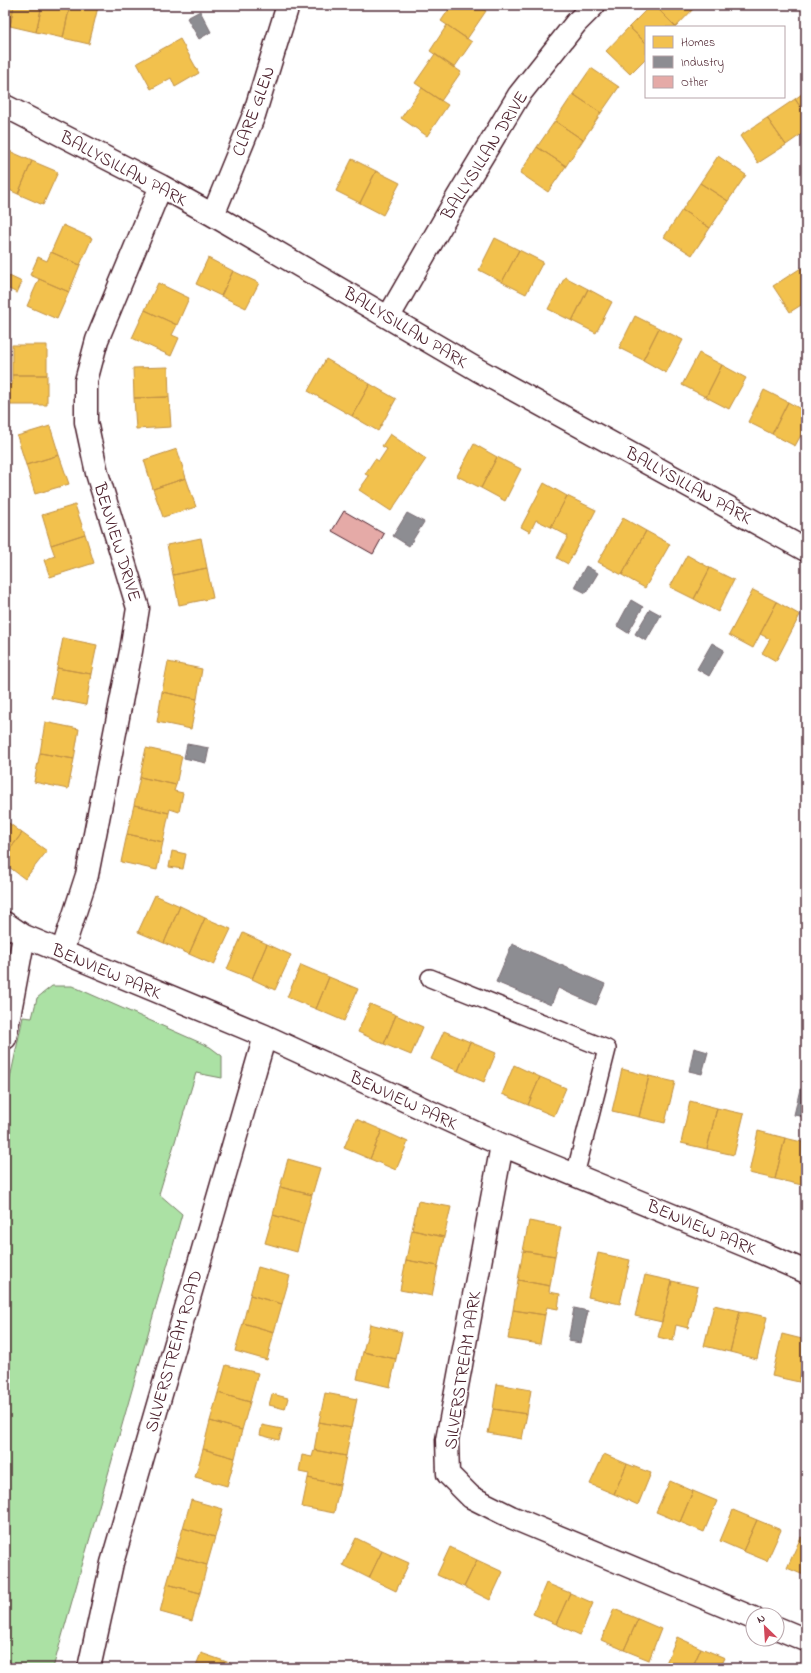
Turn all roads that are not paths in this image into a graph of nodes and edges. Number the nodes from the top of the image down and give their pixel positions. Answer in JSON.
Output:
{"nodes":[{"id":1,"x":288,"y":5,"type":"edge"},
{"id":2,"x":594,"y":5,"type":"edge"},
{"id":3,"x":5,"y":106,"type":"edge"},
{"id":4,"x":161,"y":186,"type":"junction"},
{"id":5,"x":213,"y":215,"type":"junction"},
{"id":6,"x":389,"y":316,"type":"junction"},
{"id":7,"x":806,"y":550,"type":"edge"},
{"id":8,"x":5,"y":923,"type":"edge"},
{"id":9,"x":24,"y":936,"type":"junction"},
{"id":10,"x":62,"y":952,"type":"junction"},
{"id":11,"x":430,"y":978,"type":"dead end"},
{"id":12,"x":265,"y":1036,"type":"junction"},
{"id":13,"x":5,"y":1038,"type":"edge"},
{"id":14,"x":502,"y":1145,"type":"junction"},
{"id":15,"x":575,"y":1174,"type":"junction"},
{"id":16,"x":806,"y":1272,"type":"edge"},
{"id":17,"x":745,"y":1615,"type":"edge"},
{"id":18,"x":785,"y":1631,"type":"edge"},
{"id":19,"x":806,"y":1640,"type":"edge"},
{"id":20,"x":89,"y":1668,"type":"edge"}],
"edges":[{"from":1,"to":5,"type":"street","name":"CLARE GLEN"},
{"from":2,"to":6,"type":"street","name":"BALLYSILLAN DRIVE"},
{"from":3,"to":4,"type":"street","name":"BALLYSILLAN PARK"},
{"from":4,"to":5,"type":"street","name":"BALLYSILLAN PARK"},
{"from":4,"to":10,"type":"street","name":"BENVIEW DRIVE"},
{"from":5,"to":6,"type":"street","name":"BALLYSILLAN PARK"},
{"from":6,"to":7,"type":"street","name":"BALLYSILLAN PARK"},
{"from":8,"to":9,"type":"street","name":"BENVIEW PARK"},
{"from":9,"to":10,"type":"street","name":"BENVIEW PARK"},
{"from":9,"to":13,"type":"street"},
{"from":10,"to":12,"type":"street","name":"BENVIEW PARK"},
{"from":11,"to":15,"type":"lane"},
{"from":12,"to":14,"type":"street","name":"BENVIEW PARK"},
{"from":12,"to":20,"type":"street","name":"SILVERSTREAM ROAD"},
{"from":14,"to":15,"type":"street","name":"BENVIEW PARK"},
{"from":14,"to":17,"type":"street","name":"SILVERSTREAM PARK"},
{"from":15,"to":16,"type":"street","name":"BENVIEW PARK"},
{"from":18,"to":19,"type":"street"}]}
